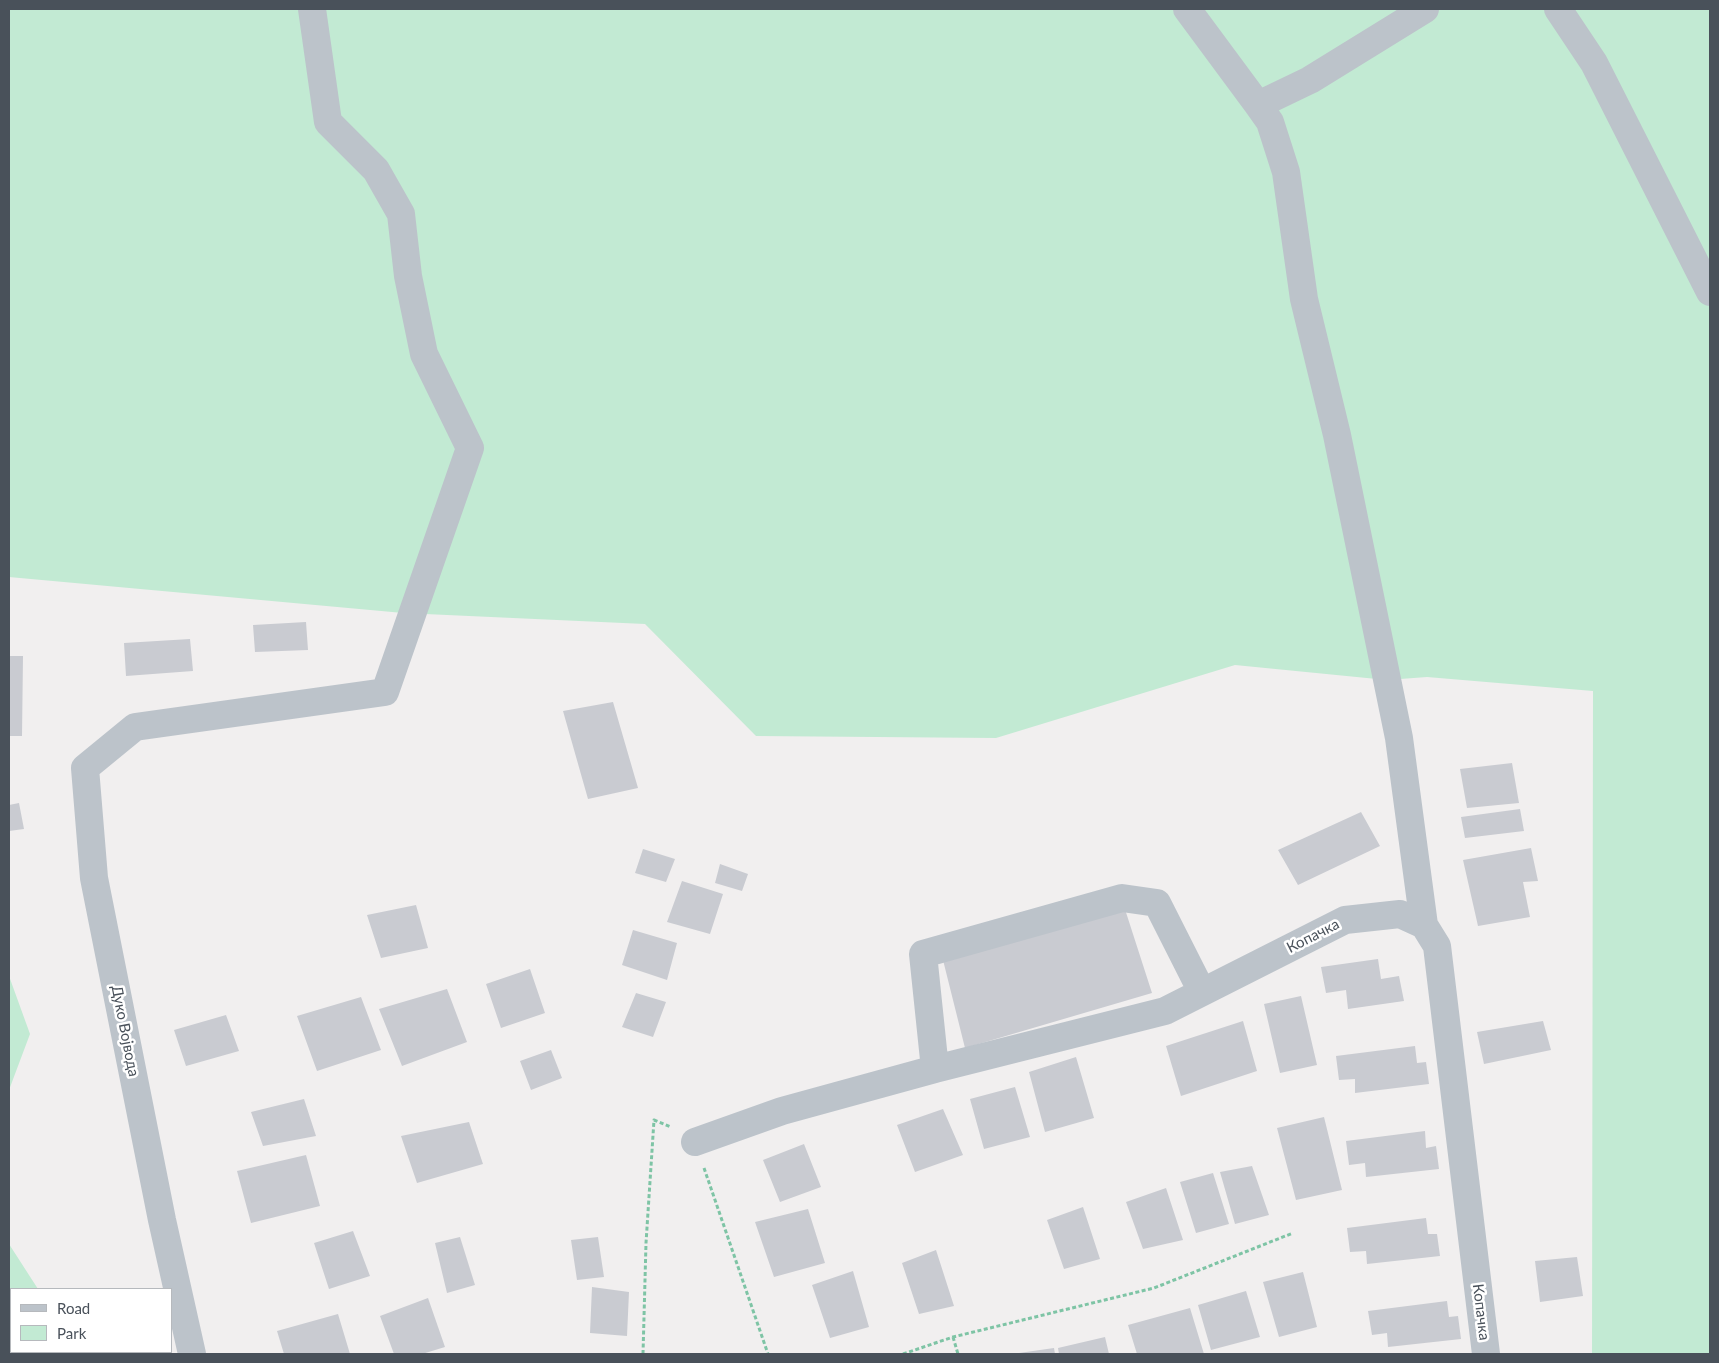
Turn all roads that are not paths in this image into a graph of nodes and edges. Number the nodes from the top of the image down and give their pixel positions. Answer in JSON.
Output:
{"nodes":[{"id":1,"x":312,"y":9,"type":"edge"},
{"id":2,"x":1187,"y":9,"type":"edge"},
{"id":3,"x":1425,"y":9,"type":"edge"},
{"id":4,"x":1558,"y":9,"type":"edge"},
{"id":5,"x":1258,"y":105,"type":"junction"},
{"id":6,"x":1710,"y":292,"type":"edge"},
{"id":7,"x":1424,"y":925,"type":"junction"},
{"id":8,"x":1202,"y":992,"type":"junction"},
{"id":9,"x":936,"y":1069,"type":"junction"},
{"id":10,"x":695,"y":1142,"type":"road end"},
{"id":11,"x":192,"y":1354,"type":"edge"},
{"id":12,"x":1486,"y":1354,"type":"edge"}],
"edges":[{"from":1,"to":11,"type":"street","name":"Дуко Војвода"},
{"from":2,"to":5,"type":"street"},
{"from":3,"to":5,"type":"street"},
{"from":4,"to":6,"type":"street"},
{"from":5,"to":7,"type":"street"},
{"from":7,"to":8,"type":"street","name":"Копачка"},
{"from":7,"to":12,"type":"street","name":"Копачка"},
{"from":8,"to":9,"type":"street","name":"Копачка"},
{"from":8,"to":9,"type":"street"},
{"from":9,"to":10,"type":"street","name":"Копачка"}]}
